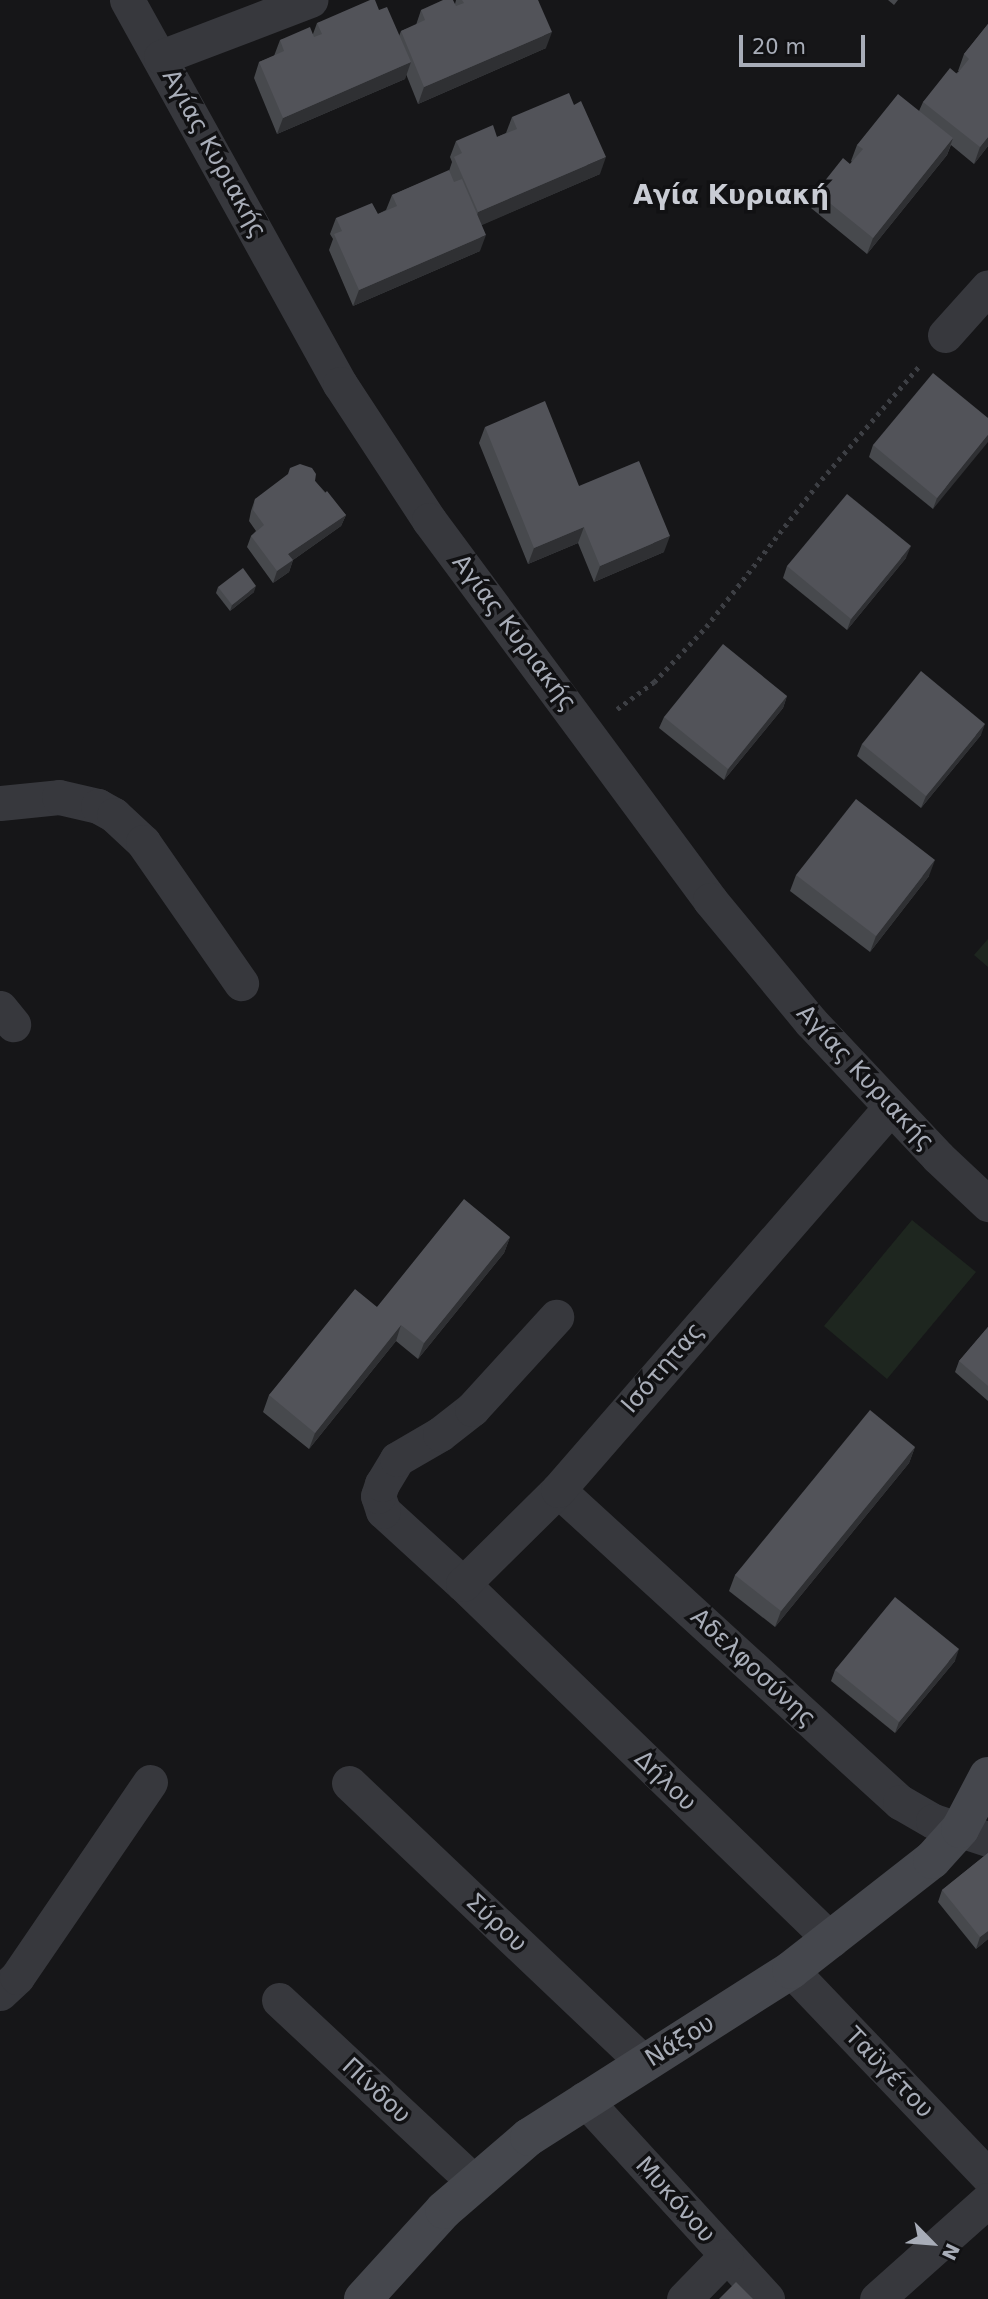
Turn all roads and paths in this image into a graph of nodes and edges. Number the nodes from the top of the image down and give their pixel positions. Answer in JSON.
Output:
{"nodes":[{"id":1,"x":127,"y":0,"type":"edge"},
{"id":2,"x":310,"y":0,"type":"edge"},
{"id":3,"x":161,"y":57,"type":"junction"},
{"id":4,"x":988,"y":287,"type":"edge"},
{"id":5,"x":945,"y":335,"type":"joint"},
{"id":6,"x":587,"y":731,"type":"junction"},
{"id":7,"x":0,"y":803,"type":"edge"},
{"id":8,"x":241,"y":983,"type":"dead end"},
{"id":9,"x":890,"y":1108,"type":"junction"},
{"id":10,"x":988,"y":1204,"type":"edge"},
{"id":11,"x":556,"y":1317,"type":"dead end"},
{"id":12,"x":558,"y":1490,"type":"junction"},
{"id":13,"x":463,"y":1584,"type":"junction"},
{"id":14,"x":988,"y":1776,"type":"edge"},
{"id":15,"x":150,"y":1782,"type":"dead end"},
{"id":16,"x":349,"y":1783,"type":"dead end"},
{"id":17,"x":974,"y":1834,"type":"edge"},
{"id":18,"x":831,"y":1940,"type":"junction"},
{"id":19,"x":791,"y":1970,"type":"junction"},
{"id":20,"x":0,"y":1993,"type":"edge"},
{"id":21,"x":279,"y":2000,"type":"dead end"},
{"id":22,"x":644,"y":2063,"type":"junction"},
{"id":23,"x":584,"y":2099,"type":"junction"},
{"id":24,"x":988,"y":2176,"type":"edge"},
{"id":25,"x":473,"y":2181,"type":"junction"},
{"id":26,"x":988,"y":2200,"type":"edge"},
{"id":27,"x":726,"y":2256,"type":"junction"},
{"id":28,"x":363,"y":2299,"type":"edge"},
{"id":29,"x":684,"y":2299,"type":"edge"},
{"id":30,"x":767,"y":2299,"type":"edge"},
{"id":31,"x":877,"y":2299,"type":"edge"}],
"edges":[{"from":1,"to":3,"type":"street","name":"Αγίας Κυριακής"},
{"from":2,"to":3,"type":"street"},
{"from":3,"to":6,"type":"street","name":"Αγίας Κυριακής"},
{"from":4,"to":5,"type":"street"},
{"from":5,"to":6,"type":"path"},
{"from":6,"to":9,"type":"street","name":"Αγίας Κυριακής"},
{"from":7,"to":8,"type":"street"},
{"from":9,"to":10,"type":"street","name":"Αγίας Κυριακής"},
{"from":9,"to":12,"type":"street","name":"Ισότητας"},
{"from":11,"to":13,"type":"street"},
{"from":12,"to":13,"type":"street","name":"Ισότητας"},
{"from":12,"to":17,"type":"street","name":"Αδελφοσύνης"},
{"from":13,"to":18,"type":"street","name":"Δήλου"},
{"from":14,"to":17,"type":"street","name":"Νάξου"},
{"from":15,"to":20,"type":"street"},
{"from":16,"to":22,"type":"street","name":"Σύρου"},
{"from":17,"to":18,"type":"street","name":"Νάξου"},
{"from":18,"to":19,"type":"street","name":"Νάξου"},
{"from":19,"to":22,"type":"street","name":"Νάξου"},
{"from":19,"to":24,"type":"street","name":"Ταϋγέτου"},
{"from":21,"to":25,"type":"street","name":"Πίνδου"},
{"from":22,"to":23,"type":"street","name":"Νάξου"},
{"from":23,"to":25,"type":"street","name":"Νάξου"},
{"from":23,"to":27,"type":"street","name":"Μυκόνου"},
{"from":25,"to":28,"type":"street","name":"Νάξου"},
{"from":26,"to":31,"type":"street"},
{"from":27,"to":29,"type":"street"},
{"from":27,"to":30,"type":"street","name":"Μυκόνου"}]}
